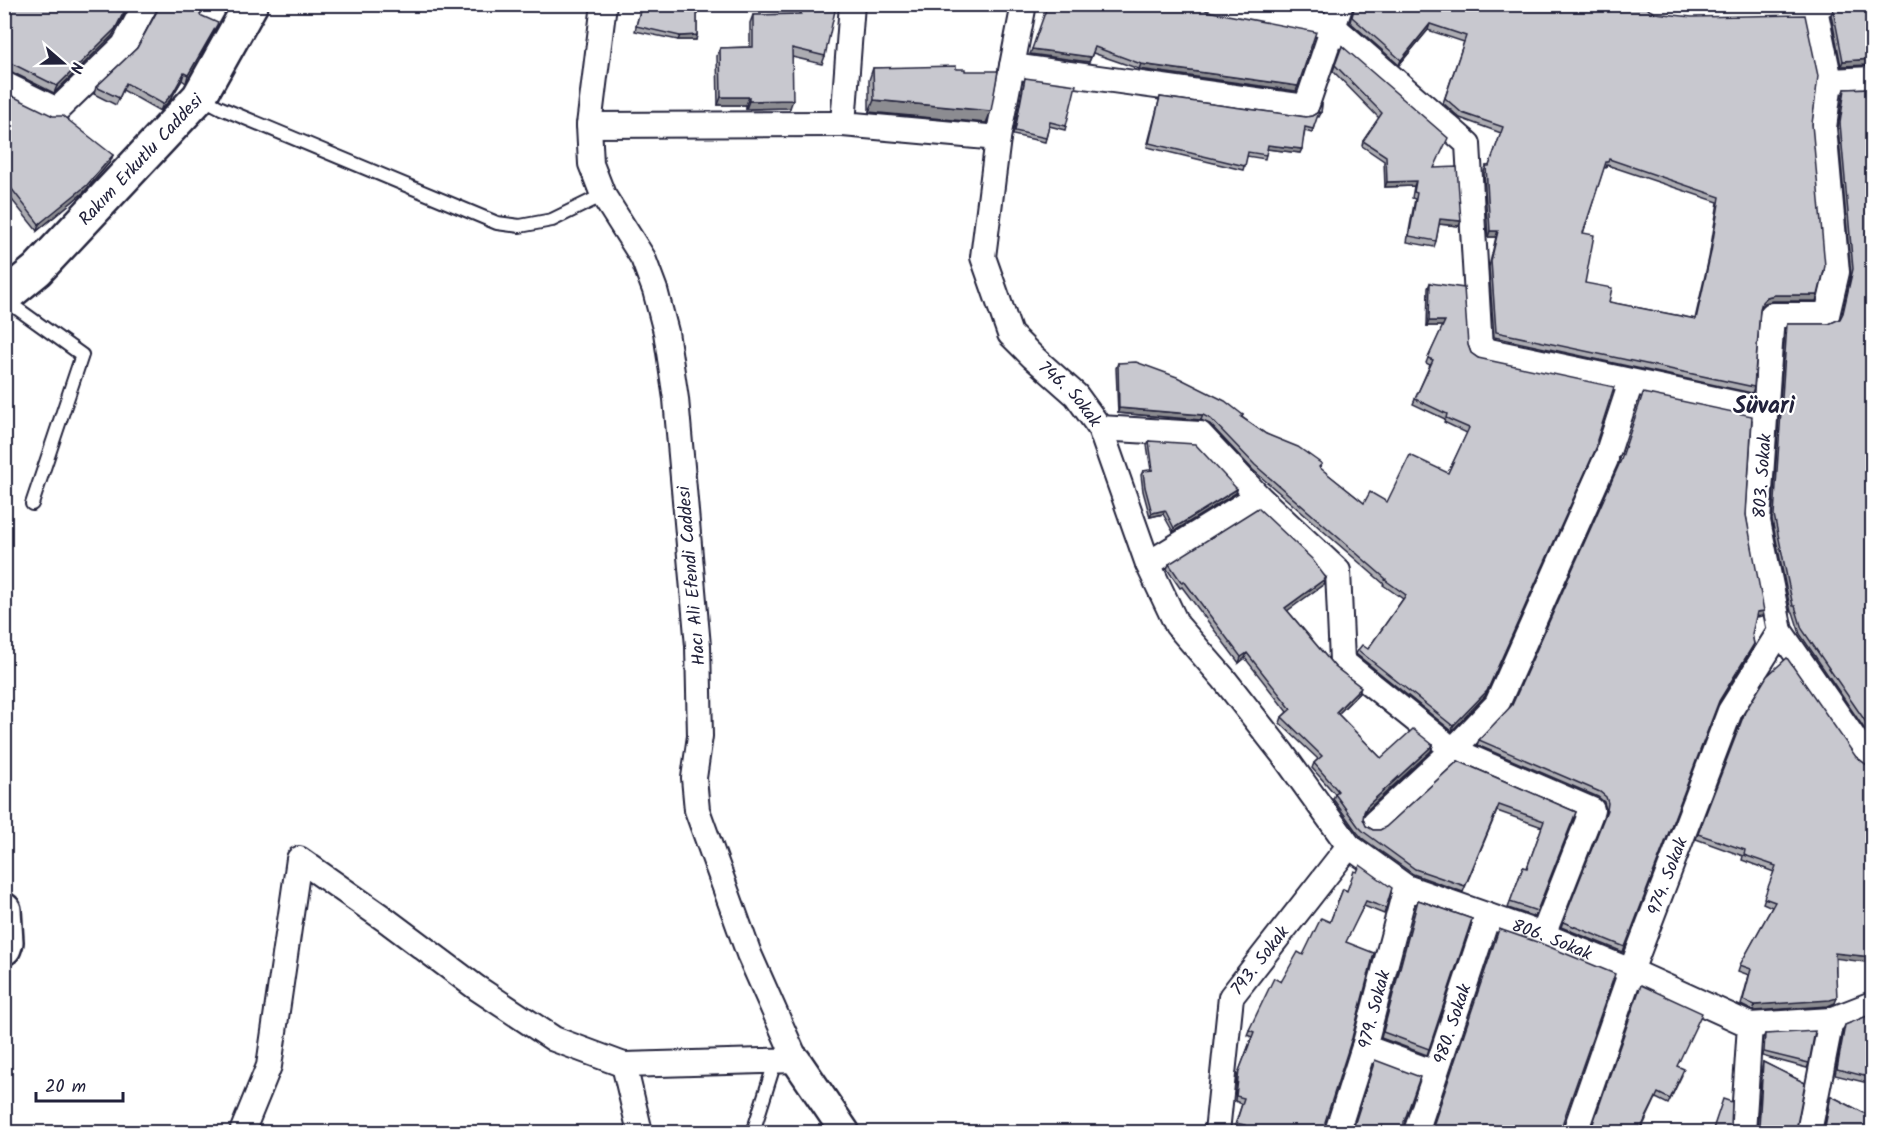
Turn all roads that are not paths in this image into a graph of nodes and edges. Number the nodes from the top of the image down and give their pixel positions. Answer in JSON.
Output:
{"nodes":[{"id":1,"x":146,"y":4,"type":"edge"},
{"id":2,"x":250,"y":4,"type":"edge"},
{"id":3,"x":604,"y":4,"type":"edge"},
{"id":4,"x":852,"y":4,"type":"edge"},
{"id":5,"x":1024,"y":4,"type":"edge"},
{"id":6,"x":1212,"y":4,"type":"edge"},
{"id":7,"x":1655,"y":4,"type":"edge"},
{"id":8,"x":1817,"y":5,"type":"edge"},
{"id":9,"x":1338,"y":16,"type":"edge"},
{"id":10,"x":1012,"y":66,"type":"junction"},
{"id":11,"x":1872,"y":79,"type":"edge"},
{"id":12,"x":1830,"y":81,"type":"junction"},
{"id":13,"x":4,"y":84,"type":"edge"},
{"id":14,"x":199,"y":97,"type":"junction"},
{"id":15,"x":843,"y":124,"type":"junction"},
{"id":16,"x":589,"y":125,"type":"junction"},
{"id":17,"x":998,"y":138,"type":"junction"},
{"id":18,"x":603,"y":195,"type":"junction"},
{"id":19,"x":4,"y":298,"type":"edge"},
{"id":20,"x":1631,"y":381,"type":"junction"},
{"id":21,"x":1766,"y":410,"type":"junction"},
{"id":22,"x":1100,"y":428,"type":"junction"},
{"id":23,"x":1258,"y":496,"type":"junction"},
{"id":24,"x":32,"y":504,"type":"dead end"},
{"id":25,"x":1148,"y":564,"type":"junction"},
{"id":26,"x":1780,"y":631,"type":"junction"},
{"id":27,"x":1453,"y":750,"type":"junction"},
{"id":28,"x":1282,"y":753,"type":"joint"},
{"id":29,"x":1872,"y":758,"type":"edge"},
{"id":30,"x":1375,"y":822,"type":"dead end"},
{"id":31,"x":1349,"y":846,"type":"junction"},
{"id":32,"x":1406,"y":887,"type":"junction"},
{"id":33,"x":4,"y":910,"type":"edge"},
{"id":34,"x":1488,"y":916,"type":"junction"},
{"id":35,"x":1543,"y":935,"type":"junction"},
{"id":36,"x":4,"y":948,"type":"edge"},
{"id":37,"x":1631,"y":971,"type":"junction"},
{"id":38,"x":1872,"y":1004,"type":"edge"},
{"id":39,"x":1831,"y":1020,"type":"junction"},
{"id":40,"x":1750,"y":1025,"type":"junction"},
{"id":41,"x":1364,"y":1047,"type":"junction"},
{"id":42,"x":786,"y":1059,"type":"junction"},
{"id":43,"x":624,"y":1065,"type":"junction"},
{"id":44,"x":1435,"y":1073,"type":"junction"},
{"id":45,"x":242,"y":1132,"type":"edge"},
{"id":46,"x":640,"y":1132,"type":"edge"},
{"id":47,"x":753,"y":1132,"type":"edge"},
{"id":48,"x":845,"y":1132,"type":"edge"},
{"id":49,"x":1217,"y":1132,"type":"edge"},
{"id":50,"x":1337,"y":1132,"type":"edge"},
{"id":51,"x":1416,"y":1132,"type":"edge"},
{"id":52,"x":1575,"y":1132,"type":"edge"},
{"id":53,"x":1743,"y":1132,"type":"edge"},
{"id":54,"x":1809,"y":1132,"type":"edge"}],
"edges":[{"from":1,"to":13,"type":"street"},
{"from":2,"to":14,"type":"main road","name":"Rakım Erkutlu Caddesi"},
{"from":3,"to":16,"type":"street","name":"Hacı Ali Efendi Caddesi"},
{"from":4,"to":15,"type":"street"},
{"from":5,"to":10,"type":"street","name":"746. Sokak"},
{"from":6,"to":9,"type":"street"},
{"from":7,"to":8,"type":"street"},
{"from":8,"to":12,"type":"street","name":"803. Sokak"},
{"from":9,"to":10,"type":"street"},
{"from":9,"to":20,"type":"street"},
{"from":10,"to":17,"type":"street","name":"746. Sokak"},
{"from":11,"to":12,"type":"street"},
{"from":12,"to":21,"type":"street","name":"803. Sokak"},
{"from":14,"to":18,"type":"lane"},
{"from":14,"to":19,"type":"main road","name":"Rakım Erkutlu Caddesi"},
{"from":15,"to":16,"type":"street"},
{"from":15,"to":17,"type":"street"},
{"from":16,"to":18,"type":"street","name":"Hacı Ali Efendi Caddesi"},
{"from":17,"to":22,"type":"street","name":"746. Sokak"},
{"from":18,"to":42,"type":"street","name":"Hacı Ali Efendi Caddesi"},
{"from":19,"to":24,"type":"lane"},
{"from":20,"to":21,"type":"street"},
{"from":20,"to":27,"type":"street"},
{"from":21,"to":26,"type":"street","name":"803. Sokak"},
{"from":22,"to":23,"type":"street"},
{"from":22,"to":25,"type":"street","name":"746. Sokak"},
{"from":23,"to":25,"type":"street"},
{"from":23,"to":27,"type":"street"},
{"from":25,"to":28,"type":"street","name":"746. Sokak"},
{"from":26,"to":29,"type":"street","name":"803. Sokak"},
{"from":26,"to":37,"type":"street","name":"974. Sokak"},
{"from":27,"to":30,"type":"street"},
{"from":27,"to":35,"type":"street"},
{"from":28,"to":31,"type":"street","name":"806. Sokak"},
{"from":31,"to":32,"type":"street","name":"806. Sokak"},
{"from":31,"to":49,"type":"street","name":"793. Sokak"},
{"from":32,"to":34,"type":"street","name":"806. Sokak"},
{"from":32,"to":41,"type":"street","name":"979. Sokak"},
{"from":33,"to":36,"type":"main road"},
{"from":34,"to":35,"type":"street","name":"806. Sokak"},
{"from":34,"to":44,"type":"street","name":"980. Sokak"},
{"from":35,"to":37,"type":"street","name":"806. Sokak"},
{"from":37,"to":40,"type":"street","name":"806. Sokak"},
{"from":37,"to":52,"type":"street","name":"974. Sokak"},
{"from":38,"to":39,"type":"street","name":"806. Sokak"},
{"from":39,"to":40,"type":"street","name":"806. Sokak"},
{"from":39,"to":54,"type":"street"},
{"from":40,"to":53,"type":"street"},
{"from":41,"to":44,"type":"street"},
{"from":41,"to":50,"type":"street","name":"979. Sokak"},
{"from":42,"to":43,"type":"street"},
{"from":42,"to":47,"type":"lane"},
{"from":42,"to":48,"type":"street","name":"Hacı Ali Efendi Caddesi"},
{"from":43,"to":45,"type":"street"},
{"from":43,"to":46,"type":"street"},
{"from":44,"to":51,"type":"street","name":"980. Sokak"}]}
